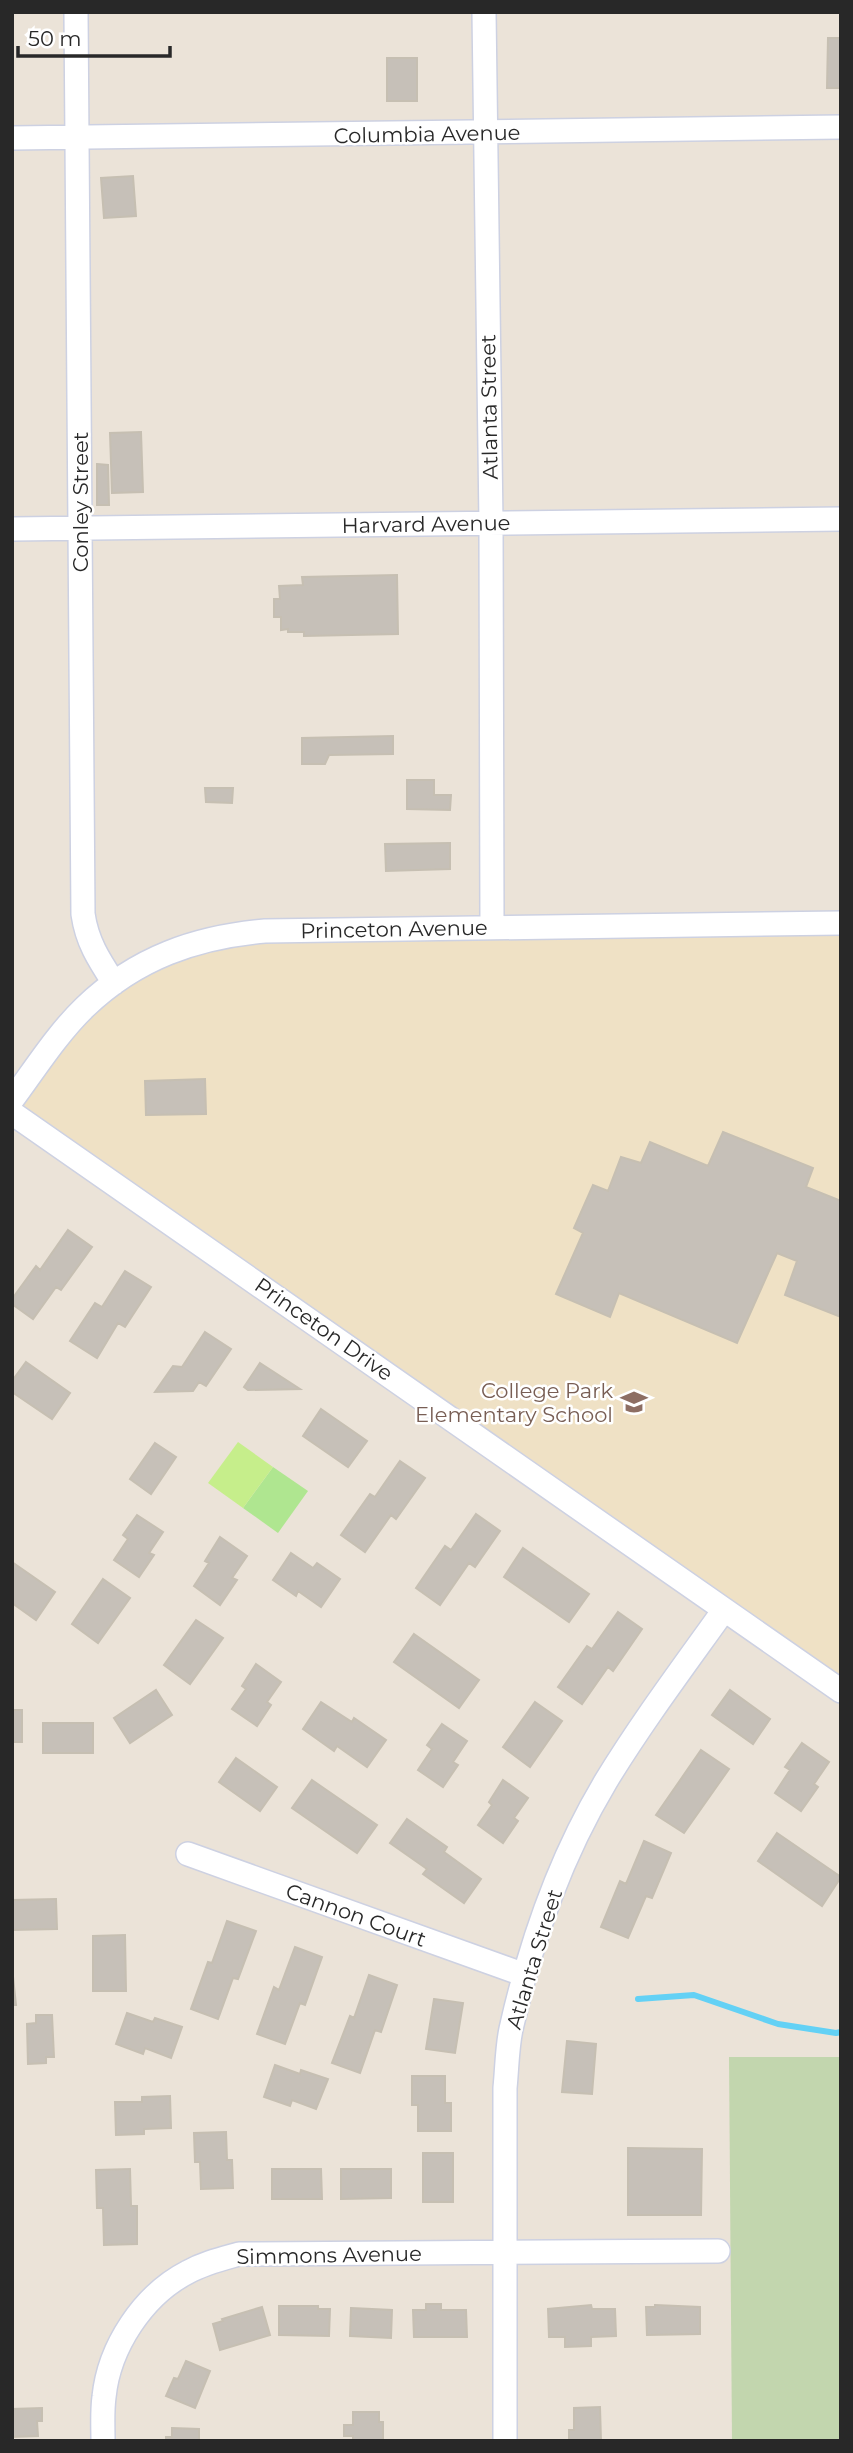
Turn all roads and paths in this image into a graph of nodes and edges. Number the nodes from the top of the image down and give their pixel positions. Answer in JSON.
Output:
{"nodes":[{"id":1,"x":76,"y":12,"type":"edge"},
{"id":2,"x":484,"y":12,"type":"edge"},
{"id":3,"x":841,"y":127,"type":"edge"},
{"id":4,"x":486,"y":133,"type":"junction"},
{"id":5,"x":78,"y":137,"type":"junction"},
{"id":6,"x":12,"y":138,"type":"edge"},
{"id":7,"x":841,"y":519,"type":"edge"},
{"id":8,"x":491,"y":523,"type":"junction"},
{"id":9,"x":81,"y":528,"type":"junction"},
{"id":10,"x":12,"y":529,"type":"edge"},
{"id":11,"x":841,"y":923,"type":"edge"},
{"id":12,"x":492,"y":927,"type":"junction"},
{"id":13,"x":114,"y":983,"type":"junction"},
{"id":14,"x":12,"y":1100,"type":"edge"},
{"id":15,"x":12,"y":1114,"type":"edge"},
{"id":16,"x":724,"y":1610,"type":"junction"},
{"id":17,"x":841,"y":1691,"type":"edge"},
{"id":18,"x":188,"y":1854,"type":"dead end"},
{"id":19,"x":525,"y":1975,"type":"junction"},
{"id":20,"x":718,"y":2251,"type":"dead end"},
{"id":21,"x":504,"y":2252,"type":"junction"},
{"id":22,"x":103,"y":2441,"type":"edge"},
{"id":23,"x":505,"y":2441,"type":"edge"}],
"edges":[{"from":1,"to":5,"type":"street","name":"Conley Street"},
{"from":2,"to":4,"type":"street","name":"Atlanta Street"},
{"from":3,"to":4,"type":"street","name":"Columbia Avenue"},
{"from":4,"to":5,"type":"street","name":"Columbia Avenue"},
{"from":4,"to":8,"type":"street","name":"Atlanta Street"},
{"from":5,"to":6,"type":"street","name":"Columbia Avenue"},
{"from":5,"to":9,"type":"street","name":"Conley Street"},
{"from":7,"to":8,"type":"street","name":"Harvard Avenue"},
{"from":8,"to":9,"type":"street","name":"Harvard Avenue"},
{"from":8,"to":12,"type":"street","name":"Atlanta Street"},
{"from":9,"to":10,"type":"street","name":"Harvard Avenue"},
{"from":9,"to":13,"type":"street","name":"Conley Street"},
{"from":11,"to":12,"type":"street","name":"Princeton Avenue"},
{"from":12,"to":13,"type":"street","name":"Princeton Avenue"},
{"from":13,"to":14,"type":"street","name":"Princeton Avenue"},
{"from":15,"to":16,"type":"street","name":"Princeton Drive"},
{"from":16,"to":17,"type":"street","name":"Princeton Drive"},
{"from":16,"to":19,"type":"street","name":"Atlanta Street"},
{"from":18,"to":19,"type":"street","name":"Cannon Court"},
{"from":19,"to":21,"type":"street","name":"Atlanta Street"},
{"from":20,"to":21,"type":"street","name":"Simmons Avenue"},
{"from":21,"to":22,"type":"street","name":"Simmons Avenue"},
{"from":21,"to":23,"type":"street","name":"Atlanta Street"}]}
